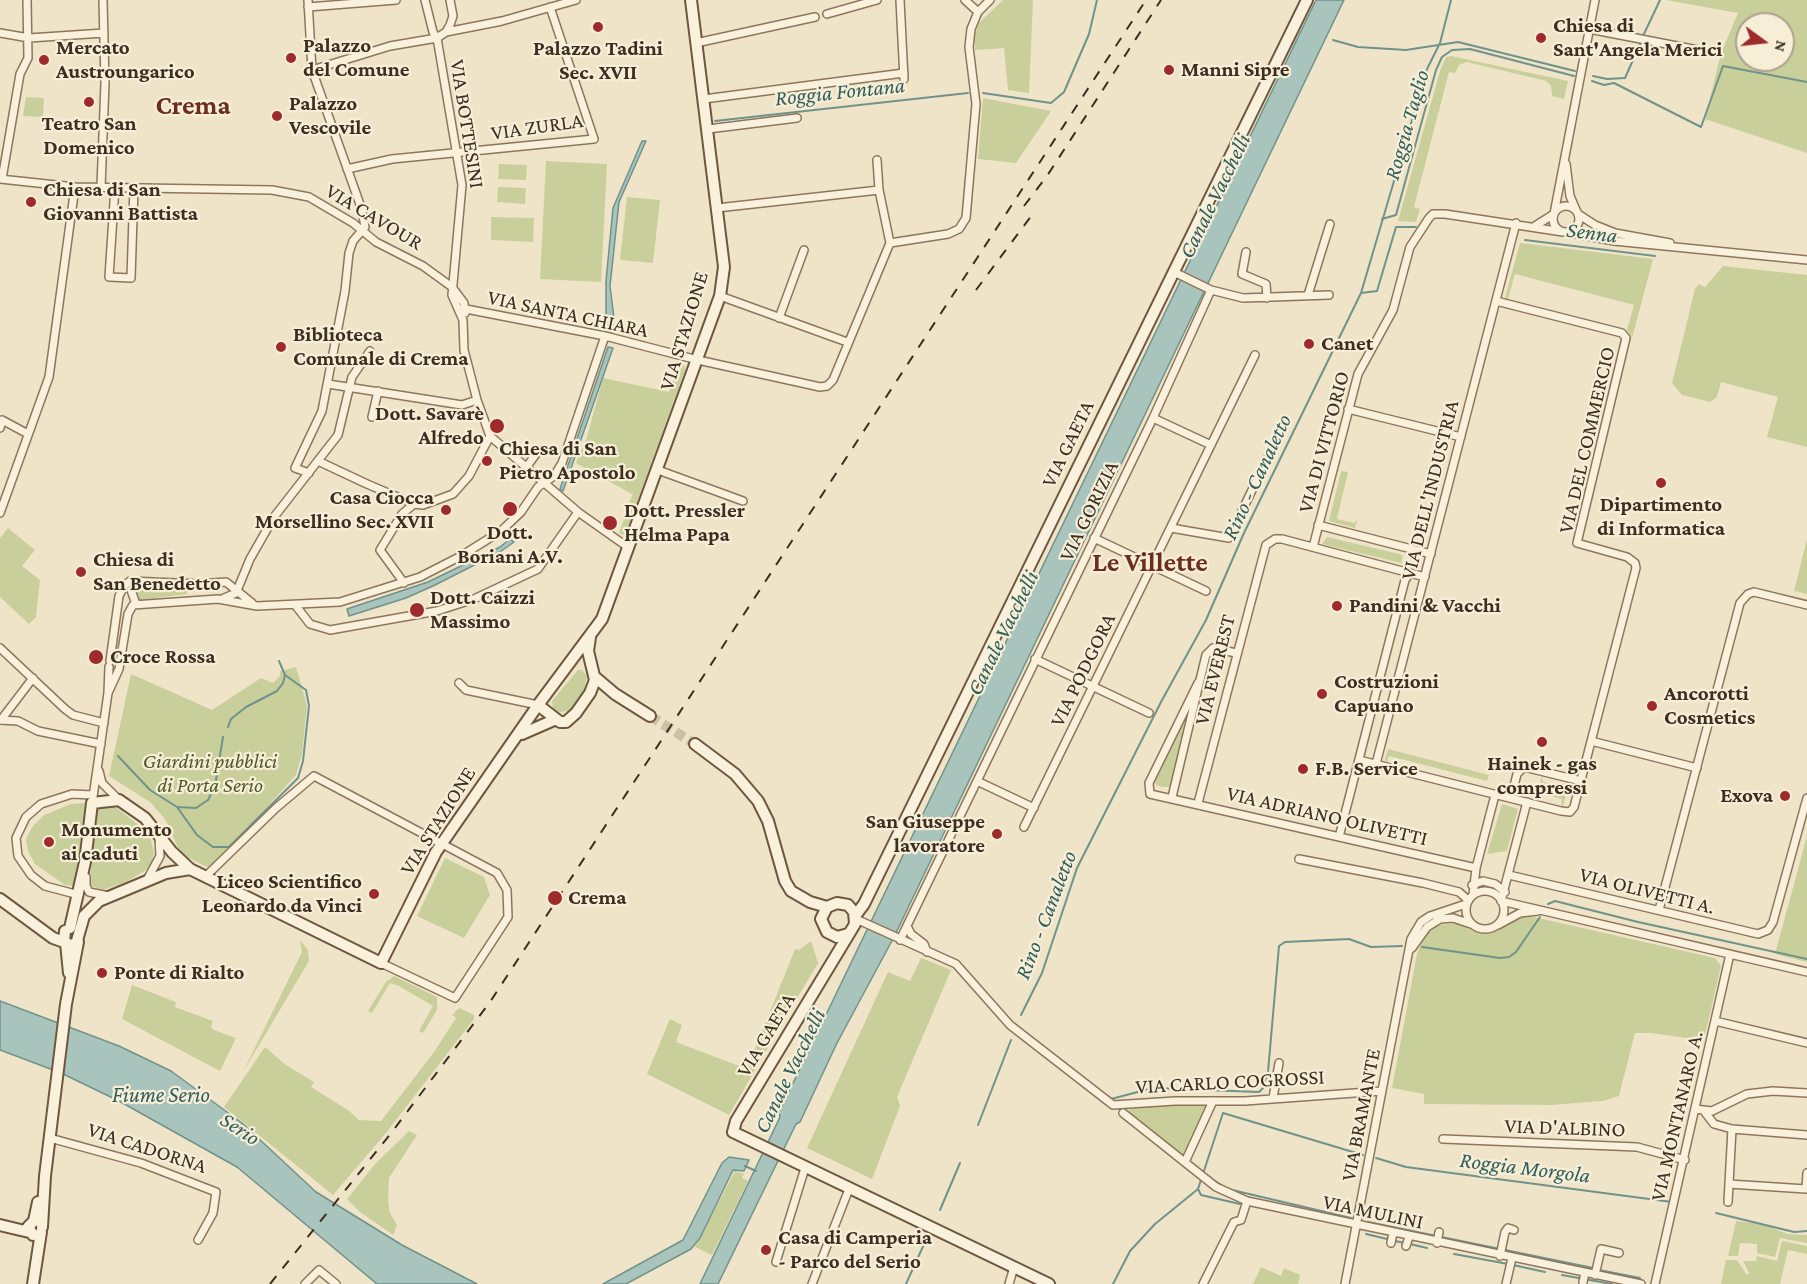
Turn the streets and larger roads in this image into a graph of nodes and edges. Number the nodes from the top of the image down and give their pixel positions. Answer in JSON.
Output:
{"nodes":[{"id":1,"x":27,"y":0,"type":"edge"},
{"id":2,"x":103,"y":0,"type":"edge"},
{"id":3,"x":396,"y":0,"type":"edge"},
{"id":4,"x":424,"y":0,"type":"edge"},
{"id":5,"x":450,"y":0,"type":"edge"},
{"id":6,"x":576,"y":0,"type":"edge"},
{"id":7,"x":691,"y":0,"type":"edge"},
{"id":8,"x":877,"y":0,"type":"edge"},
{"id":9,"x":900,"y":0,"type":"edge"},
{"id":10,"x":965,"y":0,"type":"edge"},
{"id":11,"x":990,"y":0,"type":"edge"},
{"id":12,"x":1307,"y":0,"type":"edge"},
{"id":13,"x":1595,"y":0,"type":"edge"},
{"id":14,"x":308,"y":4,"type":"edge"},
{"id":15,"x":550,"y":7,"type":"junction"},
{"id":16,"x":978,"y":12,"type":"junction"},
{"id":17,"x":827,"y":14,"type":"dead end"},
{"id":18,"x":815,"y":17,"type":"dead end"},
{"id":19,"x":1589,"y":29,"type":"junction"},
{"id":20,"x":446,"y":32,"type":"junction"},
{"id":21,"x":0,"y":33,"type":"edge"},
{"id":22,"x":104,"y":33,"type":"junction"},
{"id":23,"x":28,"y":38,"type":"junction"},
{"id":24,"x":437,"y":38,"type":"junction"},
{"id":25,"x":696,"y":42,"type":"junction"},
{"id":26,"x":1702,"y":51,"type":"dead end"},
{"id":27,"x":312,"y":70,"type":"junction"},
{"id":28,"x":704,"y":99,"type":"junction"},
{"id":29,"x":797,"y":118,"type":"dead end"},
{"id":30,"x":708,"y":129,"type":"junction"},
{"id":31,"x":458,"y":154,"type":"junction"},
{"id":32,"x":1565,"y":155,"type":"junction"},
{"id":33,"x":877,"y":160,"type":"dead end"},
{"id":34,"x":347,"y":169,"type":"junction"},
{"id":35,"x":1,"y":179,"type":"edge"},
{"id":36,"x":75,"y":187,"type":"junction"},
{"id":37,"x":101,"y":187,"type":"junction"},
{"id":38,"x":115,"y":187,"type":"junction"},
{"id":39,"x":134,"y":187,"type":"junction"},
{"id":40,"x":879,"y":190,"type":"junction"},
{"id":41,"x":717,"y":208,"type":"junction"},
{"id":42,"x":1577,"y":212,"type":"junction"},
{"id":43,"x":1554,"y":214,"type":"junction"},
{"id":44,"x":1516,"y":223,"type":"junction"},
{"id":45,"x":1330,"y":224,"type":"dead end"},
{"id":46,"x":1535,"y":226,"type":"junction"},
{"id":47,"x":363,"y":231,"type":"junction"},
{"id":48,"x":1565,"y":232,"type":"junction"},
{"id":49,"x":890,"y":243,"type":"junction"},
{"id":50,"x":1675,"y":245,"type":"junction"},
{"id":51,"x":804,"y":250,"type":"dead end"},
{"id":52,"x":1246,"y":252,"type":"dead end"},
{"id":53,"x":1807,"y":260,"type":"edge"},
{"id":54,"x":1179,"y":274,"type":"junction"},
{"id":55,"x":452,"y":287,"type":"junction"},
{"id":56,"x":1208,"y":288,"type":"junction"},
{"id":57,"x":1308,"y":295,"type":"junction"},
{"id":58,"x":1329,"y":295,"type":"dead end"},
{"id":59,"x":720,"y":296,"type":"junction"},
{"id":60,"x":1267,"y":298,"type":"junction"},
{"id":61,"x":1496,"y":301,"type":"junction"},
{"id":62,"x":466,"y":309,"type":"junction"},
{"id":63,"x":779,"y":318,"type":"junction"},
{"id":64,"x":463,"y":320,"type":"junction"},
{"id":65,"x":605,"y":336,"type":"junction"},
{"id":66,"x":847,"y":342,"type":"junction"},
{"id":67,"x":370,"y":351,"type":"dead end"},
{"id":68,"x":1255,"y":355,"type":"dead end"},
{"id":69,"x":698,"y":360,"type":"junction"},
{"id":70,"x":328,"y":384,"type":"junction"},
{"id":71,"x":350,"y":388,"type":"junction"},
{"id":72,"x":378,"y":391,"type":"junction"},
{"id":73,"x":477,"y":400,"type":"junction"},
{"id":74,"x":1348,"y":409,"type":"junction"},
{"id":75,"x":372,"y":417,"type":"dead end"},
{"id":76,"x":1153,"y":417,"type":"junction"},
{"id":77,"x":0,"y":428,"type":"edge"},
{"id":78,"x":28,"y":434,"type":"junction"},
{"id":79,"x":490,"y":436,"type":"junction"},
{"id":80,"x":1461,"y":437,"type":"junction"},
{"id":81,"x":1211,"y":445,"type":"junction"},
{"id":82,"x":539,"y":450,"type":"dead end"},
{"id":83,"x":1267,"y":459,"type":"dead end"},
{"id":84,"x":318,"y":461,"type":"junction"},
{"id":85,"x":525,"y":469,"type":"junction"},
{"id":86,"x":658,"y":470,"type":"junction"},
{"id":87,"x":309,"y":473,"type":"junction"},
{"id":88,"x":542,"y":483,"type":"junction"},
{"id":89,"x":743,"y":501,"type":"dead end"},
{"id":90,"x":414,"y":504,"type":"junction"},
{"id":91,"x":578,"y":512,"type":"junction"},
{"id":92,"x":0,"y":513,"type":"edge"},
{"id":93,"x":1318,"y":525,"type":"junction"},
{"id":94,"x":1171,"y":528,"type":"junction"},
{"id":95,"x":1094,"y":538,"type":"junction"},
{"id":96,"x":1313,"y":547,"type":"junction"},
{"id":97,"x":629,"y":548,"type":"junction"},
{"id":98,"x":1431,"y":554,"type":"junction"},
{"id":99,"x":1152,"y":566,"type":"junction"},
{"id":100,"x":1410,"y":573,"type":"junction"},
{"id":101,"x":1425,"y":577,"type":"junction"},
{"id":102,"x":141,"y":580,"type":"junction"},
{"id":103,"x":404,"y":583,"type":"junction"},
{"id":104,"x":237,"y":590,"type":"junction"},
{"id":105,"x":1206,"y":591,"type":"dead end"},
{"id":106,"x":218,"y":599,"type":"junction"},
{"id":107,"x":136,"y":604,"type":"junction"},
{"id":108,"x":1807,"y":605,"type":"edge"},
{"id":109,"x":257,"y":606,"type":"junction"},
{"id":110,"x":296,"y":606,"type":"junction"},
{"id":111,"x":590,"y":637,"type":"junction"},
{"id":112,"x":0,"y":648,"type":"edge"},
{"id":113,"x":1236,"y":653,"type":"junction"},
{"id":114,"x":1035,"y":659,"type":"junction"},
{"id":115,"x":565,"y":672,"type":"junction"},
{"id":116,"x":594,"y":674,"type":"junction"},
{"id":117,"x":33,"y":678,"type":"junction"},
{"id":118,"x":459,"y":683,"type":"dead end"},
{"id":119,"x":1198,"y":683,"type":"junction"},
{"id":120,"x":1093,"y":687,"type":"junction"},
{"id":121,"x":108,"y":693,"type":"junction"},
{"id":122,"x":590,"y":693,"type":"junction"},
{"id":123,"x":615,"y":694,"type":"junction"},
{"id":124,"x":546,"y":712,"type":"junction"},
{"id":125,"x":1149,"y":713,"type":"dead end"},
{"id":126,"x":650,"y":716,"type":"tunnel mouth"},
{"id":127,"x":1182,"y":717,"type":"junction"},
{"id":128,"x":1,"y":720,"type":"edge"},
{"id":129,"x":1192,"y":722,"type":"junction"},
{"id":130,"x":104,"y":723,"type":"junction"},
{"id":131,"x":519,"y":736,"type":"junction"},
{"id":132,"x":1591,"y":741,"type":"junction"},
{"id":133,"x":101,"y":744,"type":"junction"},
{"id":134,"x":695,"y":744,"type":"tunnel mouth"},
{"id":135,"x":99,"y":759,"type":"junction"},
{"id":136,"x":1359,"y":760,"type":"junction"},
{"id":137,"x":1376,"y":764,"type":"junction"},
{"id":138,"x":1697,"y":768,"type":"junction"},
{"id":139,"x":977,"y":781,"type":"junction"},
{"id":140,"x":1581,"y":781,"type":"junction"},
{"id":141,"x":1495,"y":795,"type":"junction"},
{"id":142,"x":1172,"y":797,"type":"junction"},
{"id":143,"x":1511,"y":798,"type":"junction"},
{"id":144,"x":1807,"y":798,"type":"edge"},
{"id":145,"x":92,"y":799,"type":"junction"},
{"id":146,"x":119,"y":800,"type":"junction"},
{"id":147,"x":1527,"y":802,"type":"junction"},
{"id":148,"x":1198,"y":803,"type":"junction"},
{"id":149,"x":1034,"y":808,"type":"junction"},
{"id":150,"x":1024,"y":827,"type":"dead end"},
{"id":151,"x":156,"y":829,"type":"junction"},
{"id":152,"x":1339,"y":837,"type":"junction"},
{"id":153,"x":443,"y":842,"type":"junction"},
{"id":154,"x":1299,"y":858,"type":"dead end"},
{"id":155,"x":85,"y":862,"type":"junction"},
{"id":156,"x":1476,"y":868,"type":"junction"},
{"id":157,"x":190,"y":869,"type":"junction"},
{"id":158,"x":1509,"y":875,"type":"junction"},
{"id":159,"x":205,"y":877,"type":"junction"},
{"id":160,"x":147,"y":880,"type":"junction"},
{"id":161,"x":1472,"y":885,"type":"junction"},
{"id":162,"x":1505,"y":892,"type":"junction"},
{"id":163,"x":79,"y":895,"type":"junction"},
{"id":164,"x":109,"y":896,"type":"junction"},
{"id":165,"x":0,"y":899,"type":"edge"},
{"id":166,"x":1469,"y":900,"type":"junction"},
{"id":167,"x":1502,"y":901,"type":"junction"},
{"id":168,"x":1547,"y":910,"type":"junction"},
{"id":169,"x":1659,"y":910,"type":"junction"},
{"id":170,"x":825,"y":911,"type":"junction"},
{"id":171,"x":853,"y":921,"type":"junction"},
{"id":172,"x":1471,"y":924,"type":"junction"},
{"id":173,"x":907,"y":926,"type":"junction"},
{"id":174,"x":1497,"y":926,"type":"junction"},
{"id":175,"x":831,"y":935,"type":"junction"},
{"id":176,"x":71,"y":937,"type":"junction"},
{"id":177,"x":897,"y":938,"type":"junction"},
{"id":178,"x":927,"y":952,"type":"junction"},
{"id":179,"x":1410,"y":952,"type":"junction"},
{"id":180,"x":1730,"y":954,"type":"junction"},
{"id":181,"x":834,"y":957,"type":"junction"},
{"id":182,"x":381,"y":963,"type":"junction"},
{"id":183,"x":1807,"y":972,"type":"edge"},
{"id":184,"x":1715,"y":1021,"type":"junction"},
{"id":185,"x":1807,"y":1043,"type":"edge"},
{"id":186,"x":1279,"y":1063,"type":"dead end"},
{"id":187,"x":1382,"y":1091,"type":"junction"},
{"id":188,"x":1807,"y":1093,"type":"edge"},
{"id":189,"x":1273,"y":1098,"type":"junction"},
{"id":190,"x":1213,"y":1101,"type":"junction"},
{"id":191,"x":1695,"y":1109,"type":"junction"},
{"id":192,"x":1704,"y":1111,"type":"junction"},
{"id":193,"x":1123,"y":1113,"type":"dead end"},
{"id":194,"x":1732,"y":1129,"type":"junction"},
{"id":195,"x":1807,"y":1135,"type":"edge"},
{"id":196,"x":50,"y":1138,"type":"junction"},
{"id":197,"x":1443,"y":1139,"type":"dead end"},
{"id":198,"x":1684,"y":1160,"type":"junction"},
{"id":199,"x":1185,"y":1162,"type":"junction"},
{"id":200,"x":805,"y":1168,"type":"junction"},
{"id":201,"x":1807,"y":1173,"type":"edge"},
{"id":202,"x":1729,"y":1184,"type":"junction"},
{"id":203,"x":849,"y":1189,"type":"junction"},
{"id":204,"x":1247,"y":1201,"type":"junction"},
{"id":205,"x":1728,"y":1202,"type":"dead end"},
{"id":206,"x":0,"y":1223,"type":"edge"},
{"id":207,"x":1357,"y":1225,"type":"junction"},
{"id":208,"x":35,"y":1228,"type":"junction"},
{"id":209,"x":1514,"y":1230,"type":"dead end"},
{"id":210,"x":1439,"y":1232,"type":"dead end"},
{"id":211,"x":1393,"y":1233,"type":"junction"},
{"id":212,"x":1409,"y":1237,"type":"junction"},
{"id":213,"x":198,"y":1240,"type":"dead end"},
{"id":214,"x":1391,"y":1243,"type":"dead end"},
{"id":215,"x":1437,"y":1243,"type":"junction"},
{"id":216,"x":1406,"y":1246,"type":"dead end"},
{"id":217,"x":1619,"y":1253,"type":"dead end"},
{"id":218,"x":1500,"y":1256,"type":"junction"},
{"id":219,"x":1512,"y":1258,"type":"junction"},
{"id":220,"x":776,"y":1262,"type":"dead end"},
{"id":221,"x":1014,"y":1268,"type":"junction"},
{"id":222,"x":1585,"y":1273,"type":"junction"},
{"id":223,"x":1595,"y":1275,"type":"junction"},
{"id":224,"x":33,"y":1281,"type":"edge"},
{"id":225,"x":1583,"y":1282,"type":"dead end"},
{"id":226,"x":305,"y":1284,"type":"edge"},
{"id":227,"x":336,"y":1284,"type":"edge"},
{"id":228,"x":812,"y":1284,"type":"edge"},
{"id":229,"x":1009,"y":1284,"type":"edge"},
{"id":230,"x":1049,"y":1284,"type":"edge"},
{"id":231,"x":1203,"y":1284,"type":"edge"},
{"id":232,"x":1345,"y":1284,"type":"edge"},
{"id":233,"x":1506,"y":1284,"type":"edge"},
{"id":234,"x":1641,"y":1284,"type":"edge"},
{"id":235,"x":1655,"y":1284,"type":"edge"}],
"edges":[{"from":1,"to":23,"type":"street"},
{"from":2,"to":22,"type":"street"},
{"from":3,"to":14,"type":"street"},
{"from":4,"to":24,"type":"street","name":"VIA BOTTESINI"},
{"from":5,"to":20,"type":"street"},
{"from":6,"to":15,"type":"street"},
{"from":7,"to":25,"type":"street","name":"VIA STAZIONE"},
{"from":8,"to":17,"type":"street"},
{"from":9,"to":28,"type":"street"},
{"from":10,"to":16,"type":"street"},
{"from":11,"to":16,"type":"street"},
{"from":12,"to":54,"type":"street","name":"VIA GAETA"},
{"from":13,"to":19,"type":"street"},
{"from":14,"to":27,"type":"street"},
{"from":15,"to":20,"type":"street"},
{"from":15,"to":31,"type":"street","name":"VIA ZURLA"},
{"from":16,"to":49,"type":"street"},
{"from":18,"to":25,"type":"street"},
{"from":19,"to":26,"type":"street"},
{"from":19,"to":32,"type":"street"},
{"from":20,"to":24,"type":"street"},
{"from":21,"to":23,"type":"street"},
{"from":22,"to":23,"type":"street"},
{"from":22,"to":37,"type":"street"},
{"from":23,"to":35,"type":"street"},
{"from":24,"to":27,"type":"street"},
{"from":24,"to":31,"type":"street","name":"VIA BOTTESINI"},
{"from":25,"to":28,"type":"street","name":"VIA STAZIONE"},
{"from":27,"to":34,"type":"street"},
{"from":28,"to":30,"type":"street","name":"VIA STAZIONE"},
{"from":29,"to":30,"type":"street"},
{"from":30,"to":41,"type":"street","name":"VIA STAZIONE"},
{"from":31,"to":34,"type":"street"},
{"from":31,"to":55,"type":"street","name":"VIA BOTTESINI"},
{"from":32,"to":42,"type":"street"},
{"from":32,"to":43,"type":"street"},
{"from":33,"to":40,"type":"street"},
{"from":34,"to":47,"type":"street"},
{"from":35,"to":36,"type":"street","name":"VIA CAVOUR"},
{"from":36,"to":37,"type":"street","name":"VIA CAVOUR"},
{"from":36,"to":78,"type":"street"},
{"from":37,"to":38,"type":"street","name":"VIA CAVOUR"},
{"from":38,"to":39,"type":"street","name":"VIA CAVOUR"},
{"from":38,"to":39,"type":"street"},
{"from":39,"to":47,"type":"street","name":"VIA CAVOUR"},
{"from":40,"to":41,"type":"street"},
{"from":40,"to":49,"type":"street"},
{"from":41,"to":59,"type":"street","name":"VIA STAZIONE"},
{"from":42,"to":43,"type":"street"},
{"from":42,"to":48,"type":"street"},
{"from":42,"to":50,"type":"street"},
{"from":43,"to":46,"type":"street"},
{"from":43,"to":48,"type":"street"},
{"from":44,"to":46,"type":"street","name":"VIA DI VITTORIO"},
{"from":44,"to":61,"type":"street","name":"VIA DELL'INDUSTRIA"},
{"from":44,"to":74,"type":"street","name":"VIA DI VITTORIO"},
{"from":45,"to":57,"type":"street"},
{"from":46,"to":48,"type":"street","name":"VIA DI VITTORIO"},
{"from":47,"to":55,"type":"street","name":"VIA CAVOUR"},
{"from":47,"to":70,"type":"street"},
{"from":48,"to":50,"type":"street","name":"VIA DI VITTORIO"},
{"from":49,"to":66,"type":"street","name":"VIA SANTA CHIARA"},
{"from":50,"to":53,"type":"street"},
{"from":51,"to":63,"type":"street"},
{"from":52,"to":60,"type":"street"},
{"from":54,"to":56,"type":"street"},
{"from":54,"to":171,"type":"street","name":"VIA GAETA"},
{"from":55,"to":62,"type":"street"},
{"from":55,"to":64,"type":"street"},
{"from":56,"to":60,"type":"street"},
{"from":56,"to":76,"type":"street","name":"VIA GORIZIA"},
{"from":57,"to":58,"type":"street"},
{"from":57,"to":60,"type":"street"},
{"from":59,"to":63,"type":"street"},
{"from":59,"to":69,"type":"street","name":"VIA STAZIONE"},
{"from":61,"to":80,"type":"street","name":"VIA DELL'INDUSTRIA"},
{"from":61,"to":132,"type":"street","name":"VIA DEL COMMERCIO"},
{"from":62,"to":64,"type":"street"},
{"from":62,"to":65,"type":"street","name":"VIA SANTA CHIARA"},
{"from":63,"to":66,"type":"street"},
{"from":64,"to":73,"type":"street"},
{"from":65,"to":69,"type":"street","name":"VIA SANTA CHIARA"},
{"from":65,"to":88,"type":"street"},
{"from":66,"to":69,"type":"street","name":"VIA SANTA CHIARA"},
{"from":67,"to":71,"type":"street"},
{"from":68,"to":81,"type":"street","name":"VIA PODGORA"},
{"from":69,"to":86,"type":"street","name":"VIA STAZIONE"},
{"from":70,"to":71,"type":"street"},
{"from":70,"to":87,"type":"street"},
{"from":71,"to":72,"type":"street"},
{"from":71,"to":84,"type":"street"},
{"from":72,"to":73,"type":"street"},
{"from":72,"to":75,"type":"street"},
{"from":73,"to":79,"type":"street"},
{"from":74,"to":80,"type":"street"},
{"from":74,"to":93,"type":"street","name":"VIA DI VITTORIO"},
{"from":76,"to":81,"type":"street"},
{"from":76,"to":95,"type":"street","name":"VIA GORIZIA"},
{"from":77,"to":78,"type":"street"},
{"from":78,"to":92,"type":"street"},
{"from":79,"to":85,"type":"street"},
{"from":79,"to":90,"type":"street"},
{"from":80,"to":98,"type":"street","name":"VIA DELL'INDUSTRIA"},
{"from":81,"to":94,"type":"street","name":"VIA PODGORA"},
{"from":82,"to":85,"type":"street"},
{"from":83,"to":94,"type":"street"},
{"from":84,"to":87,"type":"street"},
{"from":84,"to":90,"type":"street"},
{"from":85,"to":88,"type":"street"},
{"from":86,"to":89,"type":"street"},
{"from":86,"to":97,"type":"street","name":"VIA STAZIONE"},
{"from":87,"to":104,"type":"street"},
{"from":88,"to":91,"type":"street"},
{"from":88,"to":103,"type":"street"},
{"from":90,"to":103,"type":"street"},
{"from":91,"to":97,"type":"street"},
{"from":91,"to":110,"type":"street"},
{"from":93,"to":96,"type":"street","name":"VIA DI VITTORIO"},
{"from":93,"to":98,"type":"street"},
{"from":94,"to":99,"type":"street","name":"VIA PODGORA"},
{"from":95,"to":99,"type":"street"},
{"from":95,"to":114,"type":"street","name":"VIA GORIZIA"},
{"from":96,"to":100,"type":"street"},
{"from":96,"to":113,"type":"street","name":"VIA EVEREST"},
{"from":97,"to":111,"type":"street","name":"VIA STAZIONE"},
{"from":98,"to":101,"type":"street","name":"VIA DELL'INDUSTRIA"},
{"from":99,"to":105,"type":"street"},
{"from":99,"to":120,"type":"street","name":"VIA PODGORA"},
{"from":100,"to":101,"type":"street"},
{"from":100,"to":136,"type":"street","name":"VIA DELL'INDUSTRIA"},
{"from":101,"to":137,"type":"street","name":"VIA DELL'INDUSTRIA"},
{"from":102,"to":104,"type":"street"},
{"from":102,"to":107,"type":"street"},
{"from":102,"to":121,"type":"street"},
{"from":103,"to":110,"type":"street"},
{"from":104,"to":106,"type":"street"},
{"from":104,"to":109,"type":"street"},
{"from":106,"to":107,"type":"street"},
{"from":106,"to":109,"type":"street"},
{"from":107,"to":121,"type":"street"},
{"from":108,"to":138,"type":"street"},
{"from":109,"to":110,"type":"street"},
{"from":111,"to":115,"type":"street","name":"VIA STAZIONE"},
{"from":111,"to":116,"type":"street"},
{"from":112,"to":117,"type":"street"},
{"from":113,"to":119,"type":"street"},
{"from":113,"to":148,"type":"street","name":"VIA EVEREST"},
{"from":114,"to":120,"type":"street"},
{"from":114,"to":139,"type":"street","name":"VIA GORIZIA"},
{"from":115,"to":116,"type":"street"},
{"from":115,"to":124,"type":"street","name":"VIA STAZIONE"},
{"from":116,"to":122,"type":"street"},
{"from":116,"to":123,"type":"street"},
{"from":117,"to":128,"type":"street"},
{"from":117,"to":130,"type":"street"},
{"from":118,"to":124,"type":"street"},
{"from":119,"to":127,"type":"street"},
{"from":119,"to":129,"type":"street"},
{"from":120,"to":125,"type":"street"},
{"from":120,"to":149,"type":"street","name":"VIA PODGORA"},
{"from":121,"to":130,"type":"street"},
{"from":122,"to":123,"type":"street"},
{"from":122,"to":124,"type":"street"},
{"from":123,"to":126,"type":"street"},
{"from":124,"to":131,"type":"street","name":"VIA STAZIONE"},
{"from":124,"to":131,"type":"street","name":"VIA STAZIONE"},
{"from":127,"to":129,"type":"street"},
{"from":127,"to":142,"type":"street","name":"VIA ADRIANO OLIVETTI"},
{"from":128,"to":133,"type":"street"},
{"from":129,"to":142,"type":"street"},
{"from":130,"to":133,"type":"street"},
{"from":131,"to":153,"type":"street","name":"VIA STAZIONE"},
{"from":132,"to":138,"type":"street"},
{"from":132,"to":140,"type":"street","name":"VIA DEL COMMERCIO"},
{"from":133,"to":135,"type":"street"},
{"from":134,"to":170,"type":"street"},
{"from":135,"to":145,"type":"street"},
{"from":135,"to":146,"type":"street"},
{"from":136,"to":137,"type":"street"},
{"from":136,"to":152,"type":"street","name":"VIA DELL'INDUSTRIA"},
{"from":137,"to":141,"type":"street"},
{"from":138,"to":169,"type":"street"},
{"from":139,"to":149,"type":"street"},
{"from":139,"to":173,"type":"street","name":"VIA GORIZIA"},
{"from":140,"to":143,"type":"street"},
{"from":140,"to":147,"type":"street","name":"VIA DEL COMMERCIO"},
{"from":141,"to":143,"type":"street"},
{"from":141,"to":156,"type":"street"},
{"from":142,"to":148,"type":"street","name":"VIA ADRIANO OLIVETTI"},
{"from":143,"to":147,"type":"street"},
{"from":144,"to":169,"type":"street","name":"VIA OLIVETTI A."},
{"from":145,"to":146,"type":"street"},
{"from":145,"to":155,"type":"street"},
{"from":145,"to":163,"type":"street"},
{"from":146,"to":151,"type":"street"},
{"from":147,"to":158,"type":"street"},
{"from":148,"to":152,"type":"street","name":"VIA ADRIANO OLIVETTI"},
{"from":149,"to":150,"type":"street","name":"VIA PODGORA"},
{"from":151,"to":157,"type":"street"},
{"from":151,"to":160,"type":"street"},
{"from":152,"to":156,"type":"street","name":"VIA ADRIANO OLIVETTI"},
{"from":153,"to":159,"type":"street"},
{"from":153,"to":182,"type":"street","name":"VIA STAZIONE"},
{"from":153,"to":182,"type":"street"},
{"from":154,"to":166,"type":"street"},
{"from":155,"to":163,"type":"street"},
{"from":155,"to":164,"type":"street"},
{"from":156,"to":161,"type":"street"},
{"from":157,"to":159,"type":"street"},
{"from":157,"to":160,"type":"street"},
{"from":158,"to":162,"type":"street"},
{"from":158,"to":169,"type":"street","name":"VIA OLIVETTI A."},
{"from":159,"to":182,"type":"street"},
{"from":160,"to":164,"type":"street"},
{"from":161,"to":162,"type":"street"},
{"from":161,"to":166,"type":"street"},
{"from":162,"to":167,"type":"street"},
{"from":163,"to":176,"type":"street"},
{"from":164,"to":176,"type":"street"},
{"from":165,"to":176,"type":"street"},
{"from":166,"to":167,"type":"street","name":"VIA BRAMANTE"},
{"from":166,"to":172,"type":"street"},
{"from":166,"to":179,"type":"street","name":"VIA BRAMANTE"},
{"from":167,"to":168,"type":"street","name":"VIA BRAMANTE"},
{"from":167,"to":174,"type":"street"},
{"from":168,"to":174,"type":"street"},
{"from":168,"to":180,"type":"street","name":"VIA BRAMANTE"},
{"from":170,"to":171,"type":"street"},
{"from":170,"to":175,"type":"street"},
{"from":171,"to":175,"type":"street"},
{"from":171,"to":177,"type":"street"},
{"from":171,"to":181,"type":"street","name":"VIA GAETA"},
{"from":172,"to":174,"type":"street","name":"VIA BRAMANTE"},
{"from":172,"to":179,"type":"street","name":"VIA BRAMANTE"},
{"from":173,"to":177,"type":"street","name":"VIA GORIZIA"},
{"from":173,"to":178,"type":"street"},
{"from":175,"to":181,"type":"street"},
{"from":176,"to":196,"type":"street"},
{"from":177,"to":178,"type":"street"},
{"from":178,"to":190,"type":"street","name":"VIA CARLO COGROSSI"},
{"from":179,"to":187,"type":"street","name":"VIA BRAMANTE"},
{"from":180,"to":183,"type":"street","name":"VIA BRAMANTE"},
{"from":180,"to":184,"type":"street","name":"VIA MONTANARO A."},
{"from":181,"to":200,"type":"street","name":"VIA GAETA"},
{"from":184,"to":185,"type":"street"},
{"from":184,"to":191,"type":"street","name":"VIA MONTANARO A."},
{"from":186,"to":189,"type":"street"},
{"from":187,"to":189,"type":"street","name":"VIA CARLO COGROSSI"},
{"from":187,"to":207,"type":"street","name":"VIA BRAMANTE"},
{"from":188,"to":192,"type":"street"},
{"from":189,"to":190,"type":"street","name":"VIA CARLO COGROSSI"},
{"from":190,"to":199,"type":"street"},
{"from":191,"to":192,"type":"street"},
{"from":191,"to":198,"type":"street","name":"VIA MONTANARO A."},
{"from":192,"to":194,"type":"street"},
{"from":193,"to":199,"type":"street","name":"VIA MULINI"},
{"from":194,"to":195,"type":"street"},
{"from":194,"to":202,"type":"street"},
{"from":196,"to":208,"type":"street"},
{"from":196,"to":213,"type":"street","name":"VIA CADORNA"},
{"from":197,"to":198,"type":"street","name":"VIA D'ALBINO"},
{"from":198,"to":235,"type":"street","name":"VIA MONTANARO A."},
{"from":199,"to":204,"type":"street","name":"VIA MULINI"},
{"from":200,"to":203,"type":"street"},
{"from":200,"to":220,"type":"street"},
{"from":201,"to":202,"type":"street"},
{"from":202,"to":205,"type":"street"},
{"from":203,"to":221,"type":"street"},
{"from":203,"to":228,"type":"street"},
{"from":204,"to":207,"type":"street","name":"VIA MULINI"},
{"from":204,"to":231,"type":"street"},
{"from":206,"to":208,"type":"street"},
{"from":207,"to":211,"type":"street","name":"VIA MULINI"},
{"from":207,"to":232,"type":"street","name":"VIA BRAMANTE"},
{"from":208,"to":224,"type":"street"},
{"from":209,"to":218,"type":"street"},
{"from":210,"to":215,"type":"street"},
{"from":211,"to":212,"type":"street","name":"VIA MULINI"},
{"from":211,"to":214,"type":"street"},
{"from":212,"to":215,"type":"street","name":"VIA MULINI"},
{"from":212,"to":216,"type":"street"},
{"from":215,"to":218,"type":"street","name":"VIA MULINI"},
{"from":217,"to":223,"type":"street"},
{"from":218,"to":219,"type":"street","name":"VIA MULINI"},
{"from":219,"to":222,"type":"street","name":"VIA MULINI"},
{"from":219,"to":233,"type":"street"},
{"from":221,"to":229,"type":"street"},
{"from":221,"to":230,"type":"street"},
{"from":222,"to":223,"type":"street","name":"VIA MULINI"},
{"from":222,"to":225,"type":"street"},
{"from":223,"to":234,"type":"street","name":"VIA MULINI"},
{"from":226,"to":227,"type":"street"}]}
